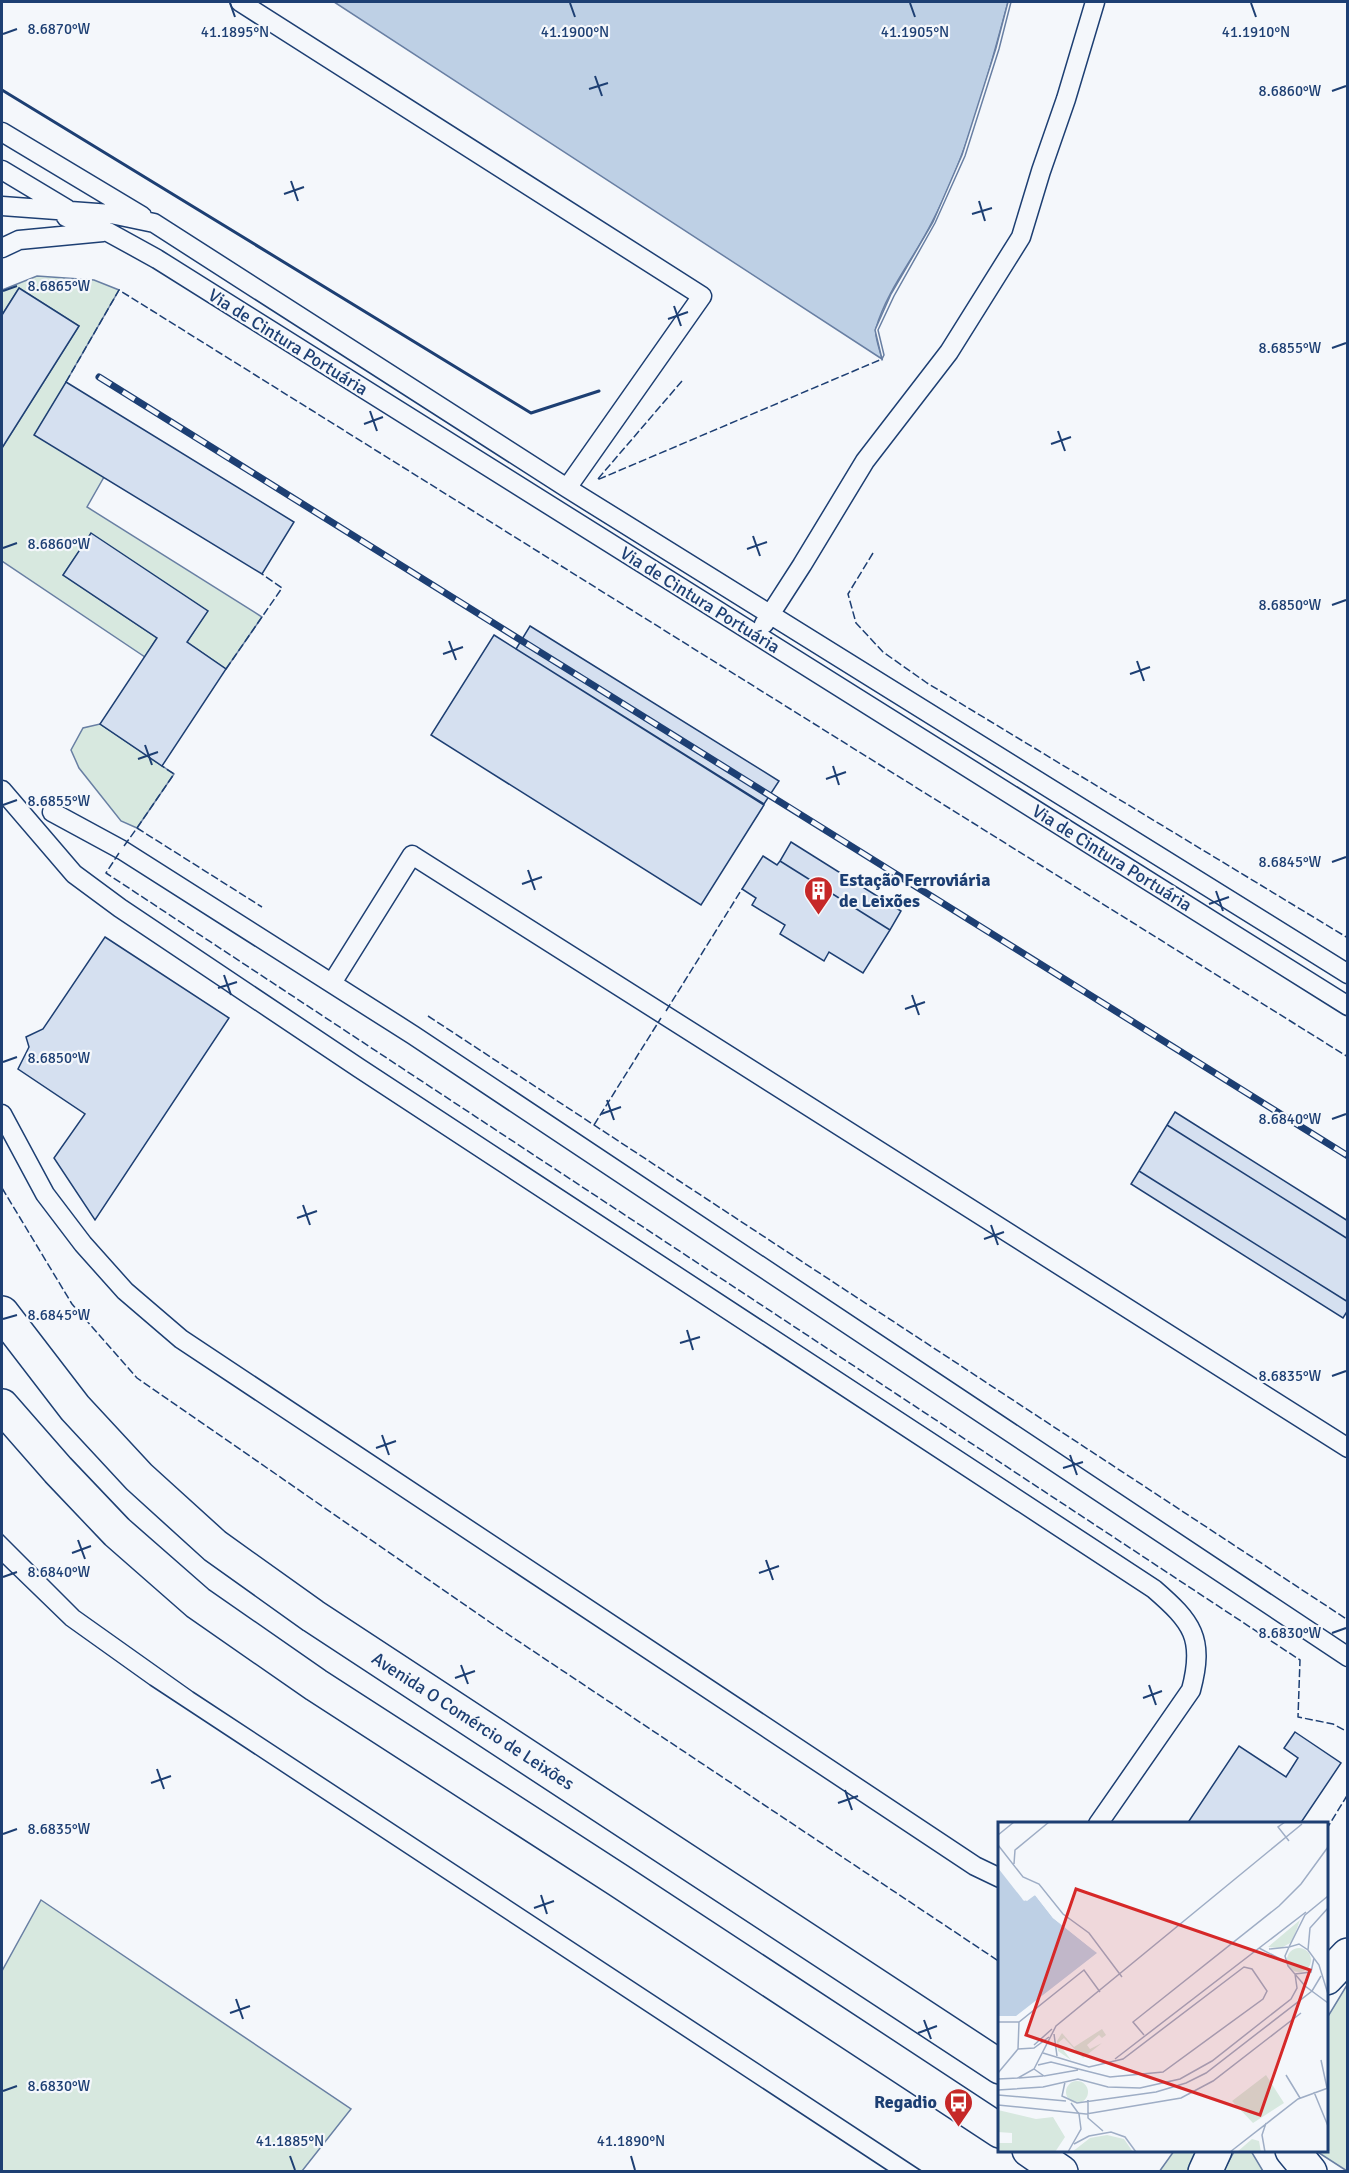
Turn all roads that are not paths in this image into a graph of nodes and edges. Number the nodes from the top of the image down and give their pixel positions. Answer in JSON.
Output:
{"nodes":[{"id":1,"x":240,"y":2,"type":"edge"},
{"id":2,"x":1095,"y":2,"type":"edge"},
{"id":3,"x":2,"y":132,"type":"edge"},
{"id":4,"x":2,"y":170,"type":"edge"},
{"id":5,"x":2,"y":206,"type":"edge"},
{"id":6,"x":45,"y":209,"type":"junction"},
{"id":7,"x":71,"y":211,"type":"junction"},
{"id":8,"x":154,"y":223,"type":"junction"},
{"id":9,"x":108,"y":232,"type":"junction"},
{"id":10,"x":2,"y":249,"type":"edge"},
{"id":11,"x":567,"y":488,"type":"junction"},
{"id":12,"x":770,"y":615,"type":"junction"},
{"id":13,"x":757,"y":636,"type":"junction"},
{"id":14,"x":2,"y":790,"type":"edge"},
{"id":15,"x":52,"y":812,"type":"dead end"},
{"id":16,"x":1347,"y":974,"type":"edge"},
{"id":17,"x":332,"y":983,"type":"junction"},
{"id":18,"x":1347,"y":1006,"type":"edge"},
{"id":19,"x":2,"y":1114,"type":"edge"},
{"id":20,"x":2,"y":1313,"type":"edge"},
{"id":21,"x":2,"y":1406,"type":"edge"},
{"id":22,"x":1347,"y":1448,"type":"edge"},
{"id":23,"x":1347,"y":1657,"type":"edge"},
{"id":24,"x":1099,"y":1822,"type":"edge"},
{"id":25,"x":998,"y":1878,"type":"edge"},
{"id":26,"x":1347,"y":1942,"type":"edge"},
{"id":27,"x":1347,"y":1955,"type":"edge"},
{"id":28,"x":1328,"y":1974,"type":"edge"},
{"id":29,"x":1328,"y":1975,"type":"edge"},
{"id":30,"x":998,"y":2066,"type":"edge"},
{"id":31,"x":998,"y":2130,"type":"edge"},
{"id":32,"x":1031,"y":2152,"type":"edge"},
{"id":33,"x":1215,"y":2152,"type":"edge"},
{"id":34,"x":1293,"y":2152,"type":"edge"},
{"id":35,"x":1061,"y":2172,"type":"edge"},
{"id":36,"x":1205,"y":2172,"type":"edge"},
{"id":37,"x":1310,"y":2172,"type":"edge"}],
"edges":[{"from":1,"to":11,"type":"lane"},
{"from":2,"to":12,"type":"lane"},
{"from":3,"to":8,"type":"lane"},
{"from":4,"to":7,"type":"lane"},
{"from":5,"to":6,"type":"lane","name":"Via de Cintura Portuária"},
{"from":6,"to":7,"type":"lane","name":"Via de Cintura Portuária"},
{"from":6,"to":9,"type":"lane","name":"Via de Cintura Portuária"},
{"from":7,"to":8,"type":"lane","name":"Via de Cintura Portuária"},
{"from":7,"to":9,"type":"lane"},
{"from":8,"to":11,"type":"lane","name":"Via de Cintura Portuária"},
{"from":9,"to":10,"type":"lane"},
{"from":9,"to":13,"type":"lane","name":"Via de Cintura Portuária"},
{"from":11,"to":12,"type":"lane","name":"Via de Cintura Portuária"},
{"from":12,"to":13,"type":"lane"},
{"from":12,"to":16,"type":"lane","name":"Via de Cintura Portuária"},
{"from":13,"to":18,"type":"lane","name":"Via de Cintura Portuária"},
{"from":14,"to":24,"type":"lane"},
{"from":15,"to":17,"type":"lane"},
{"from":17,"to":22,"type":"lane"},
{"from":17,"to":23,"type":"lane"},
{"from":19,"to":25,"type":"lane"},
{"from":20,"to":30,"type":"main road","name":"Avenida O Comércio de Leixões"},
{"from":21,"to":31,"type":"main road"},
{"from":26,"to":28,"type":"lane"},
{"from":27,"to":29,"type":"main road"},
{"from":32,"to":35,"type":"main road"},
{"from":33,"to":36,"type":"main road"},
{"from":34,"to":37,"type":"main road"}]}
